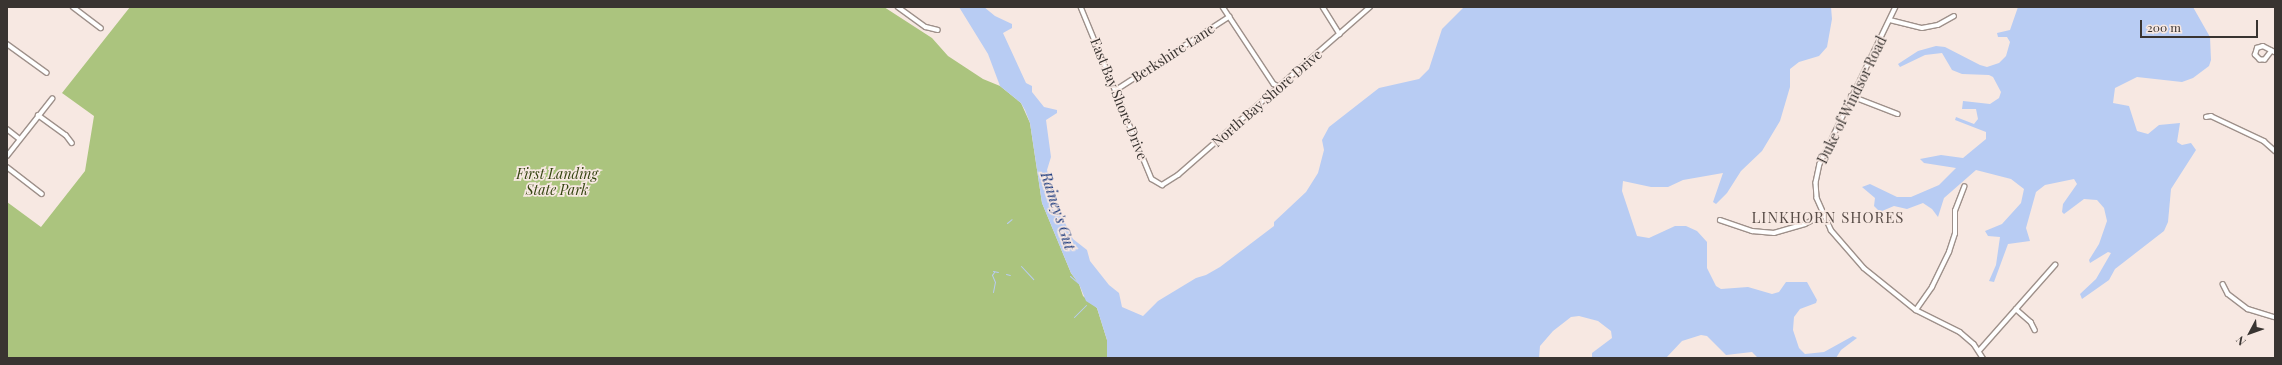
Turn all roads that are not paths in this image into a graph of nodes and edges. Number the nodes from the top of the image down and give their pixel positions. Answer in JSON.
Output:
{"nodes":[{"id":1,"x":73,"y":7,"type":"edge"},
{"id":2,"x":898,"y":7,"type":"edge"},
{"id":3,"x":1081,"y":7,"type":"edge"},
{"id":4,"x":1223,"y":7,"type":"edge"},
{"id":5,"x":1323,"y":7,"type":"edge"},
{"id":6,"x":1370,"y":7,"type":"edge"},
{"id":7,"x":1896,"y":7,"type":"edge"},
{"id":8,"x":1954,"y":16,"type":"dead end"},
{"id":9,"x":1229,"y":17,"type":"junction"},
{"id":10,"x":1890,"y":20,"type":"junction"},
{"id":11,"x":101,"y":28,"type":"dead end"},
{"id":12,"x":938,"y":30,"type":"dead end"},
{"id":13,"x":1340,"y":34,"type":"junction"},
{"id":14,"x":7,"y":44,"type":"edge"},
{"id":15,"x":2273,"y":52,"type":"edge"},
{"id":16,"x":47,"y":73,"type":"dead end"},
{"id":17,"x":1278,"y":86,"type":"junction"},
{"id":18,"x":1116,"y":90,"type":"junction"},
{"id":19,"x":1852,"y":96,"type":"junction"},
{"id":20,"x":52,"y":99,"type":"dead end"},
{"id":21,"x":1898,"y":114,"type":"dead end"},
{"id":22,"x":38,"y":115,"type":"junction"},
{"id":23,"x":2206,"y":117,"type":"dead end"},
{"id":24,"x":7,"y":129,"type":"edge"},
{"id":25,"x":20,"y":139,"type":"junction"},
{"id":26,"x":72,"y":144,"type":"dead end"},
{"id":27,"x":2275,"y":151,"type":"edge"},
{"id":28,"x":7,"y":156,"type":"edge"},
{"id":29,"x":7,"y":167,"type":"edge"},
{"id":30,"x":1162,"y":185,"type":"joint"},
{"id":31,"x":1964,"y":187,"type":"dead end"},
{"id":32,"x":42,"y":194,"type":"dead end"},
{"id":33,"x":1823,"y":215,"type":"junction"},
{"id":34,"x":1720,"y":220,"type":"dead end"},
{"id":35,"x":2055,"y":265,"type":"dead end"},
{"id":36,"x":2223,"y":284,"type":"dead end"},
{"id":37,"x":2016,"y":309,"type":"junction"},
{"id":38,"x":1916,"y":310,"type":"junction"},
{"id":39,"x":2275,"y":317,"type":"edge"},
{"id":40,"x":2036,"y":330,"type":"dead end"},
{"id":41,"x":1979,"y":351,"type":"junction"},
{"id":42,"x":1983,"y":358,"type":"edge"}],
"edges":[{"from":1,"to":11,"type":"street"},
{"from":2,"to":12,"type":"street"},
{"from":3,"to":18,"type":"street","name":"East Bay Shore Drive"},
{"from":4,"to":9,"type":"street"},
{"from":5,"to":13,"type":"street"},
{"from":6,"to":13,"type":"street","name":"North Bay Shore Drive"},
{"from":7,"to":10,"type":"street","name":"Duke of Windsor Road"},
{"from":8,"to":10,"type":"street"},
{"from":9,"to":17,"type":"street"},
{"from":9,"to":18,"type":"street","name":"Berkshire Lane"},
{"from":10,"to":19,"type":"street","name":"Duke of Windsor Road"},
{"from":13,"to":17,"type":"street","name":"North Bay Shore Drive"},
{"from":14,"to":16,"type":"street"},
{"from":15,"to":15,"type":"street"},
{"from":17,"to":30,"type":"street","name":"North Bay Shore Drive"},
{"from":18,"to":30,"type":"street","name":"East Bay Shore Drive"},
{"from":19,"to":21,"type":"street"},
{"from":19,"to":33,"type":"street","name":"Duke of Windsor Road"},
{"from":20,"to":22,"type":"street"},
{"from":22,"to":25,"type":"street"},
{"from":22,"to":26,"type":"street"},
{"from":23,"to":27,"type":"street"},
{"from":24,"to":25,"type":"street"},
{"from":25,"to":28,"type":"street"},
{"from":29,"to":32,"type":"street"},
{"from":31,"to":38,"type":"street"},
{"from":33,"to":34,"type":"street"},
{"from":33,"to":38,"type":"street","name":"Duke of Windsor Road"},
{"from":35,"to":37,"type":"street"},
{"from":36,"to":39,"type":"street"},
{"from":37,"to":40,"type":"street"},
{"from":37,"to":41,"type":"street"},
{"from":38,"to":41,"type":"street","name":"Duke of Windsor Road"},
{"from":41,"to":42,"type":"street","name":"Duke of Windsor Road"}]}
